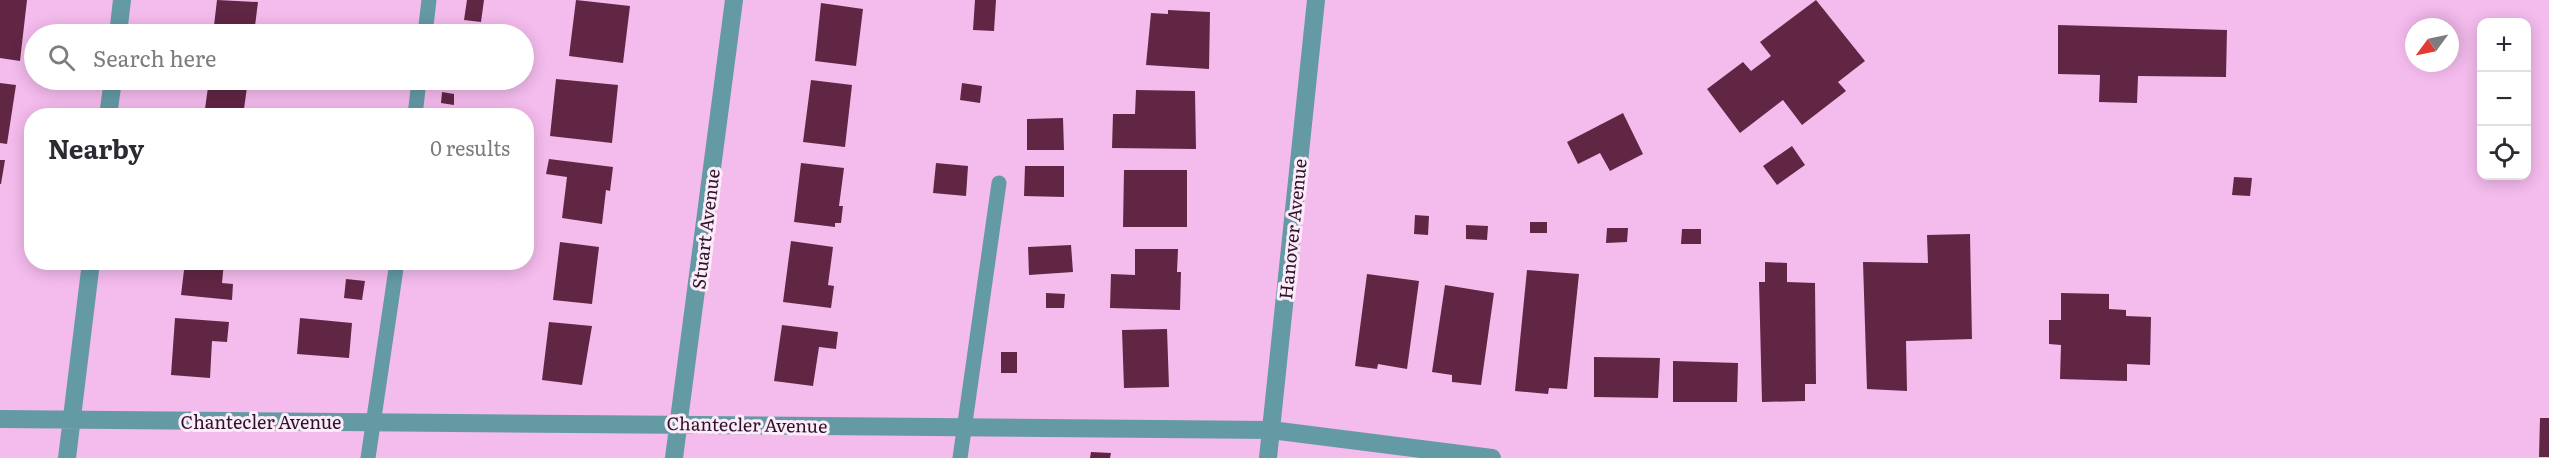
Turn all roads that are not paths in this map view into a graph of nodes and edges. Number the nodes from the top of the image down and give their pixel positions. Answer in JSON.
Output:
{"nodes":[{"id":1,"x":122,"y":0,"type":"edge"},
{"id":2,"x":429,"y":0,"type":"edge"},
{"id":3,"x":734,"y":0,"type":"edge"},
{"id":4,"x":1316,"y":0,"type":"edge"},
{"id":5,"x":119,"y":24,"type":"edge"},
{"id":6,"x":426,"y":24,"type":"edge"},
{"id":7,"x":112,"y":90,"type":"edge"},
{"id":8,"x":418,"y":90,"type":"edge"},
{"id":9,"x":109,"y":108,"type":"edge"},
{"id":10,"x":416,"y":108,"type":"edge"},
{"id":11,"x":999,"y":183,"type":"dead end"},
{"id":12,"x":90,"y":270,"type":"edge"},
{"id":13,"x":396,"y":270,"type":"edge"},
{"id":14,"x":0,"y":419,"type":"edge"},
{"id":15,"x":72,"y":419,"type":"junction"},
{"id":16,"x":373,"y":422,"type":"junction"},
{"id":17,"x":679,"y":423,"type":"junction"},
{"id":18,"x":964,"y":427,"type":"junction"},
{"id":19,"x":1271,"y":430,"type":"junction"},
{"id":20,"x":67,"y":458,"type":"edge"},
{"id":21,"x":368,"y":458,"type":"edge"},
{"id":22,"x":674,"y":458,"type":"edge"},
{"id":23,"x":960,"y":458,"type":"edge"},
{"id":24,"x":1268,"y":458,"type":"edge"},
{"id":25,"x":1492,"y":458,"type":"edge"}],
"edges":[{"from":1,"to":5,"type":"street"},
{"from":2,"to":6,"type":"lane"},
{"from":3,"to":17,"type":"street","name":"Stuart Avenue"},
{"from":4,"to":19,"type":"street","name":"Hanover Avenue"},
{"from":7,"to":9,"type":"street"},
{"from":8,"to":10,"type":"lane"},
{"from":11,"to":18,"type":"lane"},
{"from":12,"to":15,"type":"street"},
{"from":13,"to":16,"type":"lane"},
{"from":14,"to":15,"type":"street","name":"Chantecler Avenue"},
{"from":15,"to":16,"type":"street","name":"Chantecler Avenue"},
{"from":15,"to":20,"type":"street"},
{"from":16,"to":17,"type":"street","name":"Chantecler Avenue"},
{"from":16,"to":21,"type":"lane"},
{"from":17,"to":18,"type":"street","name":"Chantecler Avenue"},
{"from":17,"to":22,"type":"street","name":"Stuart Avenue"},
{"from":18,"to":19,"type":"street","name":"Chantecler Avenue"},
{"from":18,"to":23,"type":"lane"},
{"from":19,"to":24,"type":"street","name":"Hanover Avenue"},
{"from":19,"to":25,"type":"street","name":"Chantecler Avenue"}]}
